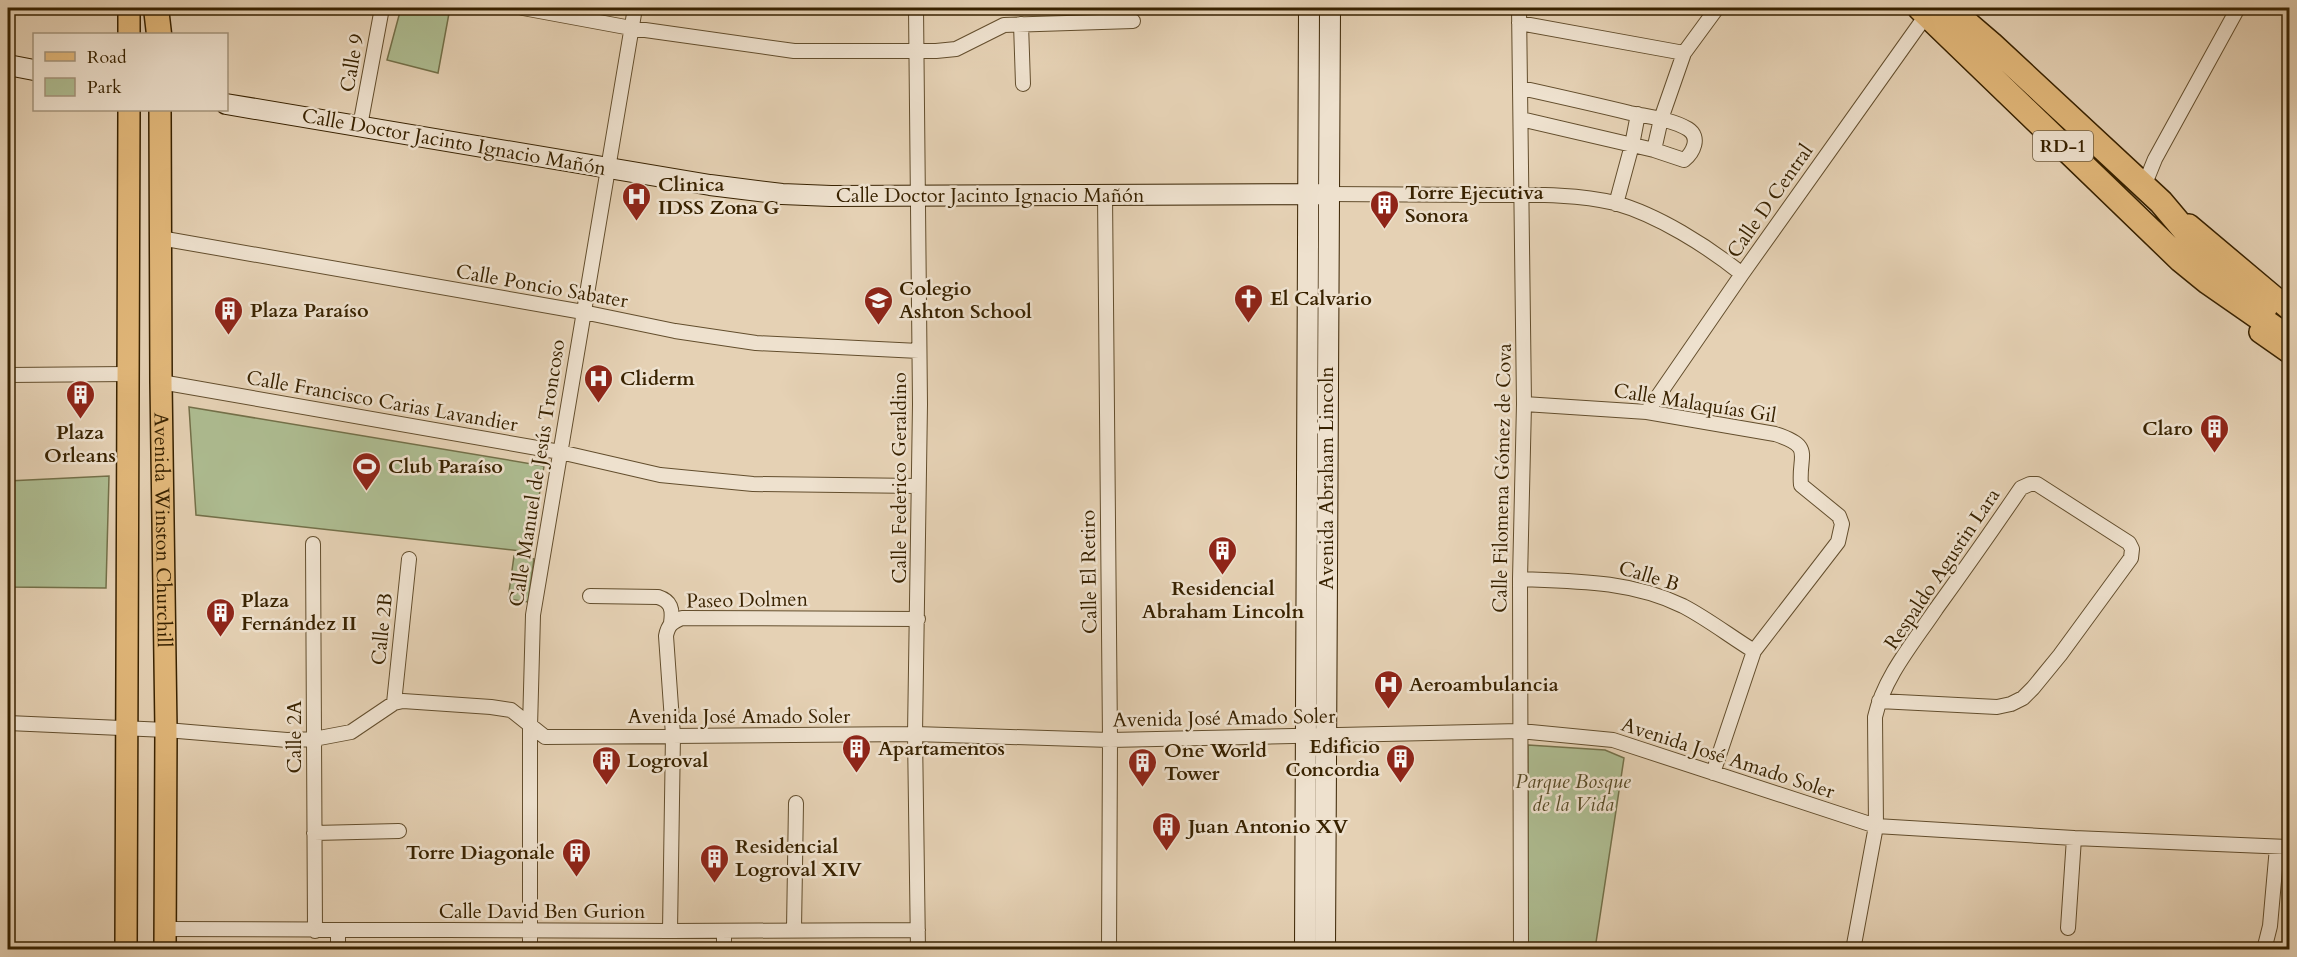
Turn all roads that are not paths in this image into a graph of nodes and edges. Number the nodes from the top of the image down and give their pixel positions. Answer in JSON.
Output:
{"nodes":[{"id":1,"x":129,"y":8,"type":"edge"},
{"id":2,"x":156,"y":8,"type":"edge"},
{"id":3,"x":164,"y":8,"type":"edge"},
{"id":4,"x":382,"y":8,"type":"edge"},
{"id":5,"x":523,"y":8,"type":"edge"},
{"id":6,"x":635,"y":8,"type":"edge"},
{"id":7,"x":916,"y":8,"type":"edge"},
{"id":8,"x":1309,"y":8,"type":"edge"},
{"id":9,"x":1330,"y":8,"type":"edge"},
{"id":10,"x":1519,"y":8,"type":"edge"},
{"id":11,"x":1717,"y":8,"type":"edge"},
{"id":12,"x":1959,"y":8,"type":"edge"},
{"id":13,"x":2238,"y":8,"type":"edge"},
{"id":14,"x":543,"y":9,"type":"edge"},
{"id":15,"x":1932,"y":10,"type":"edge"},
{"id":16,"x":1133,"y":21,"type":"dead end"},
{"id":17,"x":1519,"y":23,"type":"junction"},
{"id":18,"x":1021,"y":24,"type":"junction"},
{"id":19,"x":631,"y":28,"type":"junction"},
{"id":20,"x":129,"y":33,"type":"edge"},
{"id":21,"x":160,"y":33,"type":"edge"},
{"id":22,"x":160,"y":33,"type":"edge"},
{"id":23,"x":1980,"y":34,"type":"junction"},
{"id":24,"x":917,"y":51,"type":"junction"},
{"id":25,"x":1684,"y":53,"type":"junction"},
{"id":26,"x":8,"y":65,"type":"edge"},
{"id":27,"x":33,"y":70,"type":"edge"},
{"id":28,"x":1023,"y":84,"type":"dead end"},
{"id":29,"x":1521,"y":88,"type":"junction"},
{"id":30,"x":228,"y":104,"type":"edge"},
{"id":31,"x":129,"y":111,"type":"edge"},
{"id":32,"x":160,"y":111,"type":"edge"},
{"id":33,"x":1638,"y":114,"type":"junction"},
{"id":34,"x":1521,"y":119,"type":"junction"},
{"id":35,"x":1661,"y":119,"type":"junction"},
{"id":36,"x":360,"y":126,"type":"junction"},
{"id":37,"x":1632,"y":145,"type":"junction"},
{"id":38,"x":1654,"y":150,"type":"junction"},
{"id":39,"x":609,"y":168,"type":"junction"},
{"id":40,"x":1105,"y":194,"type":"junction"},
{"id":41,"x":1328,"y":194,"type":"junction"},
{"id":42,"x":2153,"y":194,"type":"junction"},
{"id":43,"x":1307,"y":195,"type":"junction"},
{"id":44,"x":1521,"y":195,"type":"junction"},
{"id":45,"x":918,"y":197,"type":"junction"},
{"id":46,"x":1616,"y":204,"type":"junction"},
{"id":47,"x":160,"y":238,"type":"junction"},
{"id":48,"x":1742,"y":274,"type":"junction"},
{"id":49,"x":2248,"y":277,"type":"junction"},
{"id":50,"x":2208,"y":282,"type":"junction"},
{"id":51,"x":2289,"y":295,"type":"edge"},
{"id":52,"x":2289,"y":310,"type":"edge"},
{"id":53,"x":583,"y":312,"type":"junction"},
{"id":54,"x":2289,"y":324,"type":"edge"},
{"id":55,"x":2289,"y":339,"type":"edge"},
{"id":56,"x":919,"y":351,"type":"junction"},
{"id":57,"x":2289,"y":353,"type":"edge"},
{"id":58,"x":128,"y":374,"type":"junction"},
{"id":59,"x":8,"y":375,"type":"edge"},
{"id":60,"x":161,"y":382,"type":"junction"},
{"id":61,"x":1524,"y":404,"type":"junction"},
{"id":62,"x":1647,"y":412,"type":"junction"},
{"id":63,"x":560,"y":452,"type":"junction"},
{"id":64,"x":918,"y":486,"type":"junction"},
{"id":65,"x":313,"y":544,"type":"dead end"},
{"id":66,"x":409,"y":559,"type":"dead end"},
{"id":67,"x":1520,"y":579,"type":"junction"},
{"id":68,"x":590,"y":596,"type":"dead end"},
{"id":69,"x":918,"y":619,"type":"junction"},
{"id":70,"x":671,"y":622,"type":"junction"},
{"id":71,"x":1754,"y":651,"type":"junction"},
{"id":72,"x":1879,"y":701,"type":"junction"},
{"id":73,"x":394,"y":703,"type":"junction"},
{"id":74,"x":8,"y":723,"type":"edge"},
{"id":75,"x":530,"y":727,"type":"junction"},
{"id":76,"x":128,"y":729,"type":"junction"},
{"id":77,"x":166,"y":730,"type":"junction"},
{"id":78,"x":1520,"y":731,"type":"junction"},
{"id":79,"x":915,"y":734,"type":"junction"},
{"id":80,"x":673,"y":735,"type":"junction"},
{"id":81,"x":1304,"y":736,"type":"junction"},
{"id":82,"x":1324,"y":736,"type":"junction"},
{"id":83,"x":314,"y":739,"type":"junction"},
{"id":84,"x":1110,"y":740,"type":"junction"},
{"id":85,"x":1713,"y":773,"type":"junction"},
{"id":86,"x":796,"y":803,"type":"dead end"},
{"id":87,"x":1875,"y":826,"type":"junction"},
{"id":88,"x":399,"y":831,"type":"dead end"},
{"id":89,"x":314,"y":833,"type":"junction"},
{"id":90,"x":2074,"y":838,"type":"junction"},
{"id":91,"x":2283,"y":847,"type":"edge"},
{"id":92,"x":2068,"y":928,"type":"dead end"},
{"id":93,"x":794,"y":929,"type":"junction"},
{"id":94,"x":530,"y":930,"type":"junction"},
{"id":95,"x":918,"y":930,"type":"junction"},
{"id":96,"x":315,"y":931,"type":"junction"},
{"id":97,"x":338,"y":931,"type":"junction"},
{"id":98,"x":724,"y":931,"type":"junction"},
{"id":99,"x":670,"y":932,"type":"junction"},
{"id":100,"x":165,"y":939,"type":"edge"},
{"id":101,"x":126,"y":950,"type":"edge"},
{"id":102,"x":338,"y":950,"type":"edge"},
{"id":103,"x":530,"y":950,"type":"edge"},
{"id":104,"x":724,"y":950,"type":"edge"},
{"id":105,"x":918,"y":950,"type":"edge"},
{"id":106,"x":1109,"y":950,"type":"edge"},
{"id":107,"x":1305,"y":950,"type":"edge"},
{"id":108,"x":1325,"y":950,"type":"edge"},
{"id":109,"x":1521,"y":950,"type":"edge"},
{"id":110,"x":1853,"y":950,"type":"edge"},
{"id":111,"x":2264,"y":950,"type":"edge"}],
"edges":[{"from":1,"to":20,"type":"main road"},
{"from":2,"to":21,"type":"highway"},
{"from":3,"to":22,"type":"main road"},
{"from":4,"to":36,"type":"street","name":"Calle 9"},
{"from":5,"to":14,"type":"street"},
{"from":6,"to":19,"type":"street","name":"Calle Manuel de Jesús Troncoso"},
{"from":7,"to":24,"type":"street","name":"Calle Federico Geraldino"},
{"from":8,"to":43,"type":"main road","name":"Avenida Abraham Lincoln"},
{"from":9,"to":41,"type":"main road","name":"Avenida Abraham Lincoln"},
{"from":10,"to":17,"type":"street","name":"Calle Filomena Gómez de Cova"},
{"from":11,"to":25,"type":"street"},
{"from":12,"to":23,"type":"main road","number":"RD-1"},
{"from":13,"to":42,"type":"street"},
{"from":14,"to":19,"type":"street"},
{"from":15,"to":23,"type":"highway","number":"RD-1"},
{"from":15,"to":48,"type":"street","name":"Calle D Central"},
{"from":15,"to":50,"type":"highway","number":"RD-1"},
{"from":16,"to":18,"type":"street"},
{"from":17,"to":25,"type":"street"},
{"from":17,"to":29,"type":"street","name":"Calle Filomena Gómez de Cova"},
{"from":18,"to":24,"type":"street"},
{"from":18,"to":28,"type":"street"},
{"from":19,"to":24,"type":"street"},
{"from":19,"to":39,"type":"street","name":"Calle Manuel de Jesús Troncoso"},
{"from":23,"to":42,"type":"highway","number":"RD-1"},
{"from":24,"to":45,"type":"street","name":"Calle Federico Geraldino"},
{"from":25,"to":35,"type":"street"},
{"from":26,"to":27,"type":"main road"},
{"from":29,"to":33,"type":"street"},
{"from":29,"to":34,"type":"street","name":"Calle Filomena Gómez de Cova"},
{"from":30,"to":36,"type":"main road","name":"Calle Doctor Jacinto Ignacio Mañón"},
{"from":31,"to":58,"type":"main road","name":"Avenida Winston Churchill"},
{"from":32,"to":47,"type":"main road","name":"Avenida Winston Churchill"},
{"from":33,"to":35,"type":"street"},
{"from":33,"to":37,"type":"street"},
{"from":34,"to":37,"type":"street"},
{"from":34,"to":44,"type":"street","name":"Calle Filomena Gómez de Cova"},
{"from":35,"to":38,"type":"street"},
{"from":35,"to":38,"type":"street"},
{"from":36,"to":39,"type":"main road","name":"Calle Doctor Jacinto Ignacio Mañón"},
{"from":37,"to":38,"type":"street"},
{"from":37,"to":46,"type":"street"},
{"from":39,"to":45,"type":"main road","name":"Calle Doctor Jacinto Ignacio Mañón"},
{"from":39,"to":53,"type":"street","name":"Calle Manuel de Jesús Troncoso"},
{"from":40,"to":43,"type":"main road","name":"Calle Doctor Jacinto Ignacio Mañón"},
{"from":40,"to":45,"type":"main road","name":"Calle Doctor Jacinto Ignacio Mañón"},
{"from":40,"to":84,"type":"street","name":"Calle El Retiro"},
{"from":41,"to":43,"type":"main road","name":"Calle Doctor Jacinto Ignacio Mañón"},
{"from":41,"to":44,"type":"street","name":"Calle Doctor Jacinto Ignacio Mañón"},
{"from":41,"to":82,"type":"main road","name":"Avenida Abraham Lincoln"},
{"from":42,"to":49,"type":"main road","number":"RD-1"},
{"from":42,"to":54,"type":"highway","number":"RD-1"},
{"from":43,"to":81,"type":"main road","name":"Avenida Abraham Lincoln"},
{"from":44,"to":46,"type":"street","name":"Calle Doctor Jacinto Ignacio Mañón"},
{"from":44,"to":61,"type":"street","name":"Calle Filomena Gómez de Cova"},
{"from":45,"to":56,"type":"street","name":"Calle Federico Geraldino"},
{"from":46,"to":48,"type":"street","name":"Calle Doctor Jacinto Ignacio Mañón"},
{"from":47,"to":53,"type":"street","name":"Calle Poncio Sabater"},
{"from":47,"to":60,"type":"main road","name":"Avenida Winston Churchill"},
{"from":48,"to":62,"type":"street","name":"Calle D Central"},
{"from":49,"to":51,"type":"main road"},
{"from":49,"to":52,"type":"main road","number":"RD-1"},
{"from":50,"to":55,"type":"highway","number":"RD-1"},
{"from":50,"to":57,"type":"main road","number":"RD-1"},
{"from":53,"to":56,"type":"street","name":"Calle Poncio Sabater"},
{"from":53,"to":63,"type":"street","name":"Calle Manuel de Jesús Troncoso"},
{"from":56,"to":64,"type":"street","name":"Calle Federico Geraldino"},
{"from":58,"to":59,"type":"street"},
{"from":58,"to":76,"type":"main road","name":"Avenida Winston Churchill"},
{"from":60,"to":63,"type":"street","name":"Calle Francisco Carias Lavandier"},
{"from":60,"to":77,"type":"main road","name":"Avenida Winston Churchill"},
{"from":61,"to":62,"type":"street","name":"Calle Malaquías Gil"},
{"from":61,"to":67,"type":"street","name":"Calle Filomena Gómez de Cova"},
{"from":62,"to":71,"type":"street","name":"Calle Malaquías Gil"},
{"from":63,"to":64,"type":"street","name":"Calle Francisco Carias Lavandier"},
{"from":63,"to":75,"type":"street","name":"Calle Manuel de Jesús Troncoso"},
{"from":64,"to":69,"type":"street","name":"Calle Federico Geraldino"},
{"from":65,"to":83,"type":"street","name":"Calle 2A"},
{"from":66,"to":73,"type":"street","name":"Calle 2B"},
{"from":67,"to":71,"type":"street","name":"Calle B"},
{"from":67,"to":78,"type":"street","name":"Calle Filomena Gómez de Cova"},
{"from":68,"to":70,"type":"street"},
{"from":69,"to":70,"type":"street","name":"Paseo Dolmen"},
{"from":69,"to":79,"type":"street","name":"Calle Federico Geraldino"},
{"from":70,"to":80,"type":"street","name":"Paseo Dolmen"},
{"from":71,"to":85,"type":"street","name":"Calle Malaquías Gil"},
{"from":72,"to":72,"type":"street","name":"Respaldo Agustin Lara"},
{"from":72,"to":87,"type":"street"},
{"from":73,"to":75,"type":"street","name":"Avenida José Amado Soler"},
{"from":73,"to":83,"type":"street"},
{"from":74,"to":76,"type":"street"},
{"from":75,"to":80,"type":"street","name":"Avenida José Amado Soler"},
{"from":75,"to":94,"type":"street","name":"Calle Manuel de Jesús Troncoso"},
{"from":76,"to":77,"type":"street"},
{"from":76,"to":101,"type":"main road","name":"Avenida Winston Churchill"},
{"from":77,"to":83,"type":"street"},
{"from":77,"to":100,"type":"main road","name":"Avenida Winston Churchill"},
{"from":78,"to":82,"type":"street","name":"Avenida José Amado Soler"},
{"from":78,"to":85,"type":"street","name":"Avenida José Amado Soler"},
{"from":78,"to":109,"type":"street","name":"Calle Filomena Gómez de Cova"},
{"from":79,"to":80,"type":"street","name":"Avenida José Amado Soler"},
{"from":79,"to":84,"type":"street","name":"Avenida José Amado Soler"},
{"from":79,"to":95,"type":"street","name":"Calle Federico Geraldino"},
{"from":80,"to":99,"type":"street","name":"Paseo Dolmen"},
{"from":81,"to":82,"type":"street","name":"Avenida José Amado Soler"},
{"from":81,"to":84,"type":"street","name":"Avenida José Amado Soler"},
{"from":81,"to":107,"type":"main road","name":"Avenida Abraham Lincoln"},
{"from":82,"to":108,"type":"main road","name":"Avenida Abraham Lincoln"},
{"from":83,"to":89,"type":"street","name":"Calle 2A"},
{"from":84,"to":106,"type":"street","name":"Calle El Retiro"},
{"from":85,"to":87,"type":"street","name":"Avenida José Amado Soler"},
{"from":86,"to":93,"type":"street"},
{"from":87,"to":90,"type":"street","name":"Avenida José Amado Soler"},
{"from":87,"to":110,"type":"street"},
{"from":88,"to":89,"type":"street"},
{"from":89,"to":96,"type":"street","name":"Calle 2A"},
{"from":90,"to":91,"type":"street","name":"Avenida José Amado Soler"},
{"from":90,"to":92,"type":"street"},
{"from":91,"to":111,"type":"street"},
{"from":93,"to":95,"type":"street","name":"Calle David Ben Gurion"},
{"from":93,"to":98,"type":"street","name":"Calle David Ben Gurion"},
{"from":94,"to":97,"type":"street","name":"Calle David Ben Gurion"},
{"from":94,"to":99,"type":"street","name":"Calle David Ben Gurion"},
{"from":94,"to":103,"type":"street","name":"Calle Manuel de Jesús Troncoso"},
{"from":95,"to":105,"type":"street","name":"Calle Federico Geraldino"},
{"from":96,"to":97,"type":"street","name":"Calle David Ben Gurion"},
{"from":96,"to":100,"type":"street","name":"Calle David Ben Gurion"},
{"from":97,"to":102,"type":"street"},
{"from":98,"to":99,"type":"street","name":"Calle David Ben Gurion"},
{"from":98,"to":104,"type":"street"}]}
